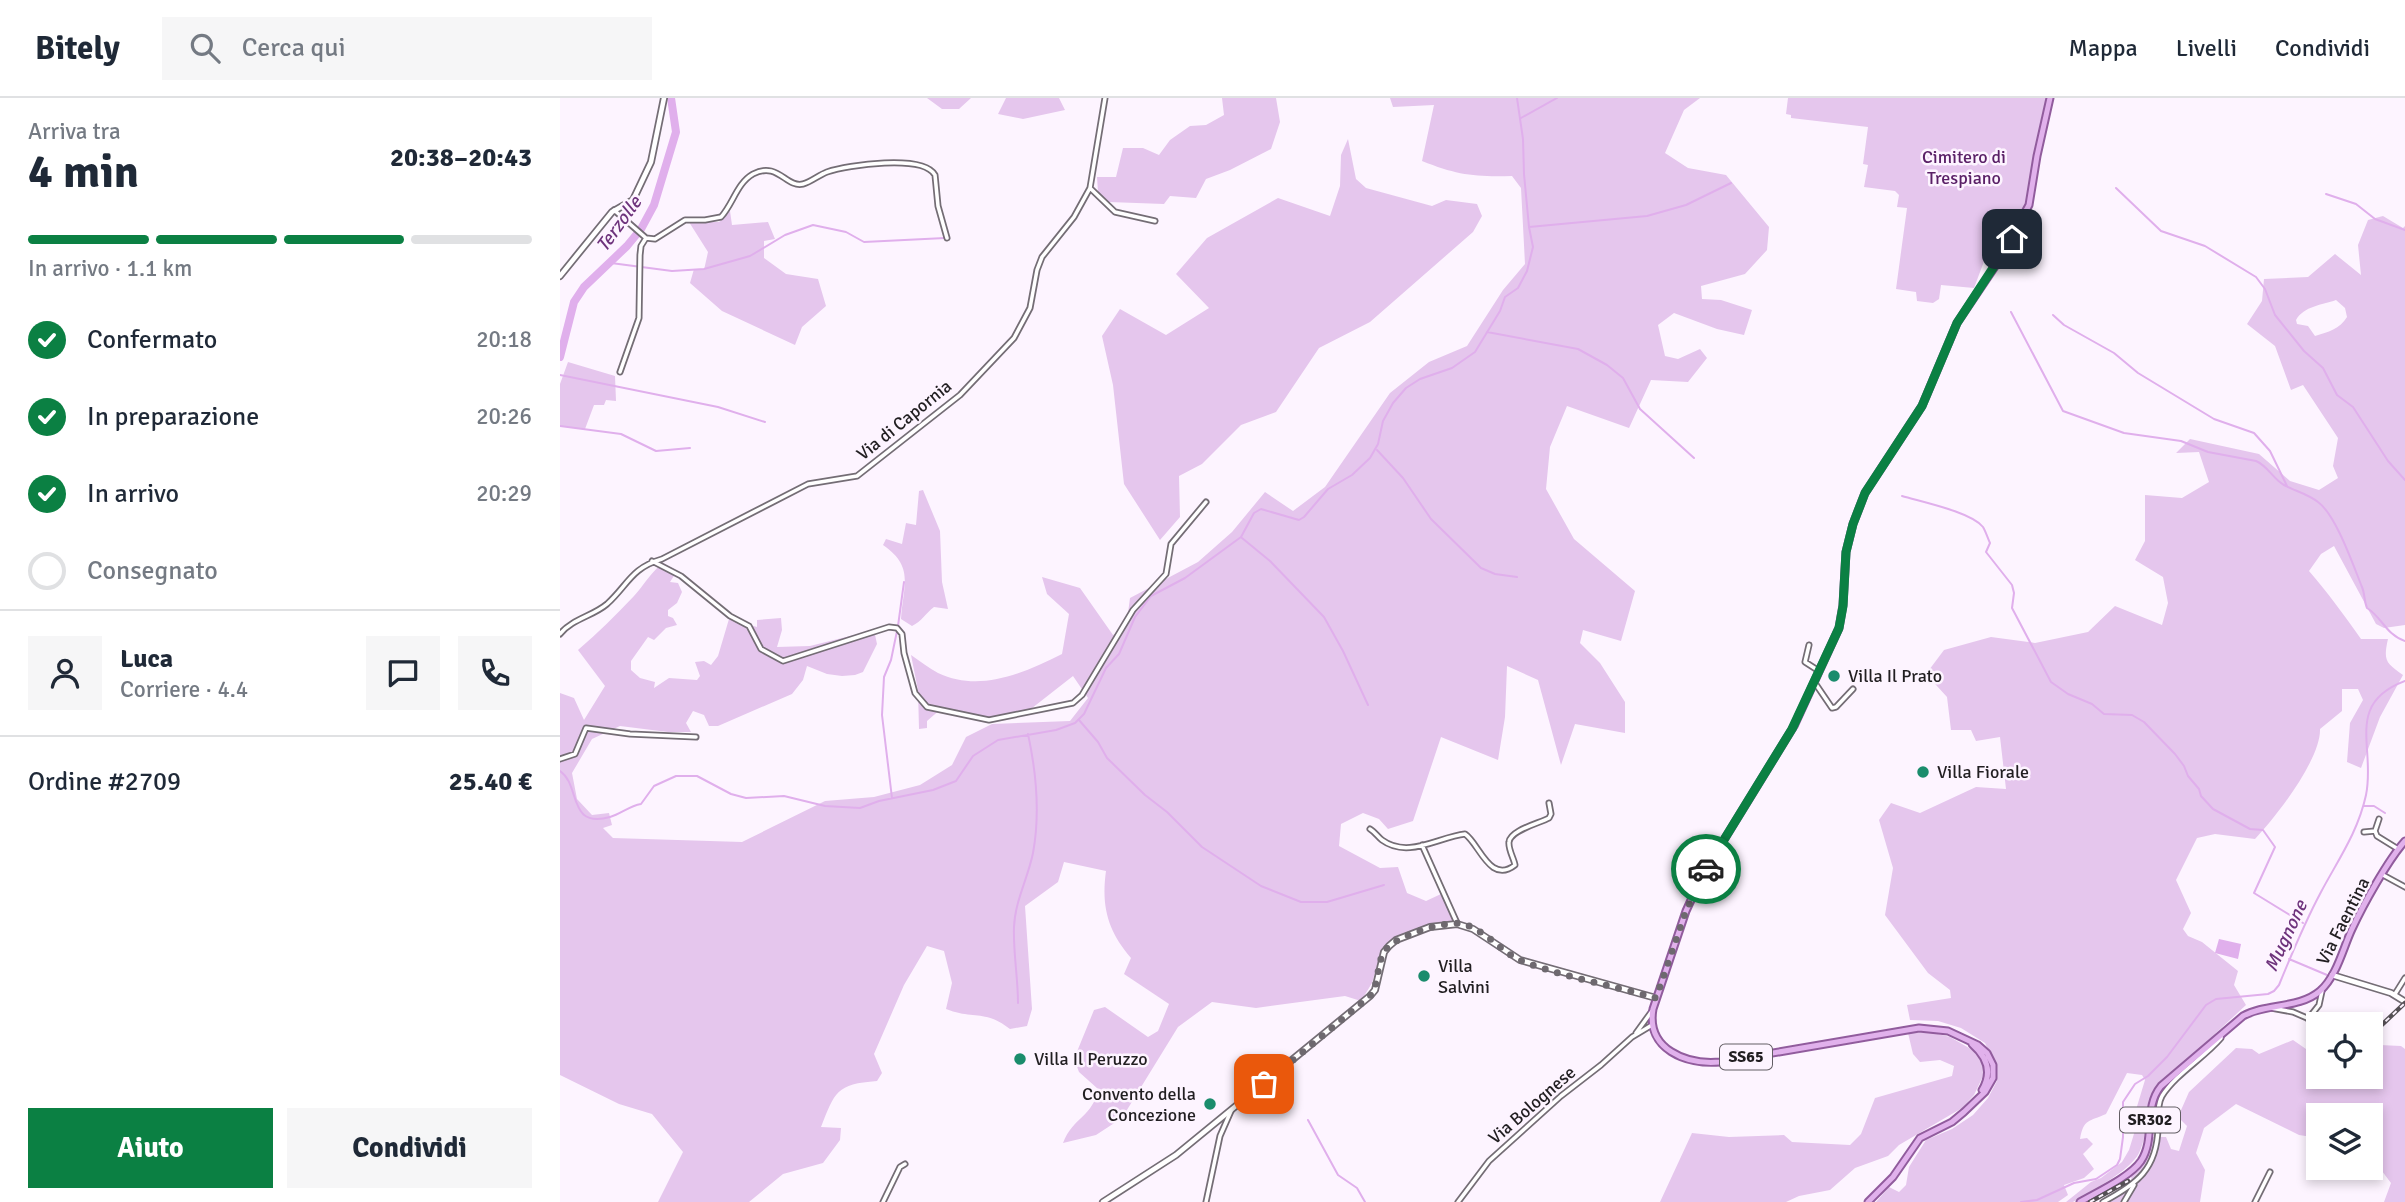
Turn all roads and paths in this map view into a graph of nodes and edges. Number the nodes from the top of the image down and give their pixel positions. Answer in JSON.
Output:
{"nodes":[{"id":1,"x":664,"y":98,"type":"edge"},
{"id":2,"x":1105,"y":98,"type":"edge"},
{"id":3,"x":2050,"y":98,"type":"edge"},
{"id":4,"x":1090,"y":188,"type":"junction"},
{"id":5,"x":614,"y":210,"type":"junction"},
{"id":6,"x":1155,"y":221,"type":"dead end"},
{"id":7,"x":645,"y":237,"type":"junction"},
{"id":8,"x":947,"y":238,"type":"dead end"},
{"id":9,"x":560,"y":276,"type":"edge"},
{"id":10,"x":620,"y":372,"type":"dead end"},
{"id":11,"x":1206,"y":502,"type":"dead end"},
{"id":12,"x":652,"y":561,"type":"junction"},
{"id":13,"x":560,"y":634,"type":"edge"},
{"id":14,"x":1809,"y":645,"type":"dead end"},
{"id":15,"x":1819,"y":671,"type":"junction"},
{"id":16,"x":1814,"y":681,"type":"junction"},
{"id":17,"x":1853,"y":689,"type":"dead end"},
{"id":18,"x":696,"y":737,"type":"dead end"},
{"id":19,"x":560,"y":759,"type":"edge"},
{"id":20,"x":1549,"y":803,"type":"dead end"},
{"id":21,"x":2379,"y":819,"type":"dead end"},
{"id":22,"x":1370,"y":828,"type":"dead end"},
{"id":23,"x":2375,"y":831,"type":"junction"},
{"id":24,"x":2364,"y":832,"type":"dead end"},
{"id":25,"x":2405,"y":841,"type":"edge"},
{"id":26,"x":1422,"y":845,"type":"junction"},
{"id":27,"x":2398,"y":849,"type":"junction"},
{"id":28,"x":2383,"y":875,"type":"junction"},
{"id":29,"x":2405,"y":887,"type":"edge"},
{"id":30,"x":1457,"y":924,"type":"junction"},
{"id":31,"x":2332,"y":975,"type":"junction"},
{"id":32,"x":2405,"y":978,"type":"edge"},
{"id":33,"x":2322,"y":988,"type":"junction"},
{"id":34,"x":2395,"y":995,"type":"junction"},
{"id":35,"x":1656,"y":998,"type":"junction"},
{"id":36,"x":2404,"y":1001,"type":"edge"},
{"id":37,"x":2269,"y":1008,"type":"junction"},
{"id":38,"x":2314,"y":1012,"type":"edge"},
{"id":39,"x":2306,"y":1018,"type":"edge"},
{"id":40,"x":1648,"y":1024,"type":"junction"},
{"id":41,"x":2221,"y":1034,"type":"junction"},
{"id":42,"x":1231,"y":1111,"type":"junction"},
{"id":43,"x":905,"y":1164,"type":"dead end"},
{"id":44,"x":2270,"y":1172,"type":"dead end"},
{"id":45,"x":2135,"y":1183,"type":"junction"},
{"id":46,"x":883,"y":1202,"type":"edge"},
{"id":47,"x":1103,"y":1202,"type":"edge"},
{"id":48,"x":1206,"y":1202,"type":"edge"},
{"id":49,"x":1458,"y":1202,"type":"edge"},
{"id":50,"x":1868,"y":1202,"type":"edge"},
{"id":51,"x":2080,"y":1202,"type":"edge"},
{"id":52,"x":2103,"y":1202,"type":"edge"},
{"id":53,"x":2124,"y":1202,"type":"edge"},
{"id":54,"x":2255,"y":1202,"type":"edge"}],
"edges":[{"from":1,"to":5,"type":"street"},
{"from":2,"to":4,"type":"street","name":"Via di Capornia"},
{"from":3,"to":15,"type":"main road"},
{"from":4,"to":6,"type":"street"},
{"from":4,"to":12,"type":"street","name":"Via di Capornia"},
{"from":5,"to":7,"type":"street"},
{"from":5,"to":9,"type":"street"},
{"from":7,"to":8,"type":"street"},
{"from":7,"to":10,"type":"street"},
{"from":11,"to":12,"type":"street"},
{"from":12,"to":13,"type":"street","name":"Via di Capornia"},
{"from":14,"to":15,"type":"street"},
{"from":15,"to":16,"type":"main road"},
{"from":16,"to":17,"type":"street"},
{"from":16,"to":35,"type":"main road"},
{"from":18,"to":19,"type":"street"},
{"from":20,"to":26,"type":"street"},
{"from":21,"to":23,"type":"street"},
{"from":22,"to":26,"type":"street"},
{"from":23,"to":24,"type":"street"},
{"from":23,"to":27,"type":"street"},
{"from":25,"to":27,"type":"main road","name":"Via Faentina","number":"SR302"},
{"from":26,"to":30,"type":"street"},
{"from":27,"to":28,"type":"main road","name":"Via Faentina","number":"SR302"},
{"from":28,"to":29,"type":"street"},
{"from":28,"to":31,"type":"main road","name":"Via Faentina","number":"SR302"},
{"from":30,"to":35,"type":"street"},
{"from":30,"to":42,"type":"street"},
{"from":31,"to":33,"type":"main road","name":"Via Faentina","number":"SR302"},
{"from":31,"to":34,"type":"street"},
{"from":32,"to":34,"type":"street"},
{"from":33,"to":37,"type":"main road","name":"Via Faentina","number":"SR302"},
{"from":33,"to":38,"type":"street"},
{"from":34,"to":36,"type":"street"},
{"from":35,"to":40,"type":"main road"},
{"from":37,"to":39,"type":"street"},
{"from":37,"to":41,"type":"main road","name":"Via Faentina","number":"SR302"},
{"from":40,"to":49,"type":"street","name":"Via Bolognese"},
{"from":40,"to":50,"type":"main road","number":"SS65"},
{"from":41,"to":45,"type":"street","name":"Via Faentina"},
{"from":41,"to":51,"type":"main road","name":"Via Faentina","number":"SR302"},
{"from":42,"to":47,"type":"street"},
{"from":42,"to":48,"type":"street"},
{"from":43,"to":46,"type":"street"},
{"from":44,"to":54,"type":"street"},
{"from":45,"to":52,"type":"street","name":"Via Faentina"},
{"from":45,"to":53,"type":"street"}]}
